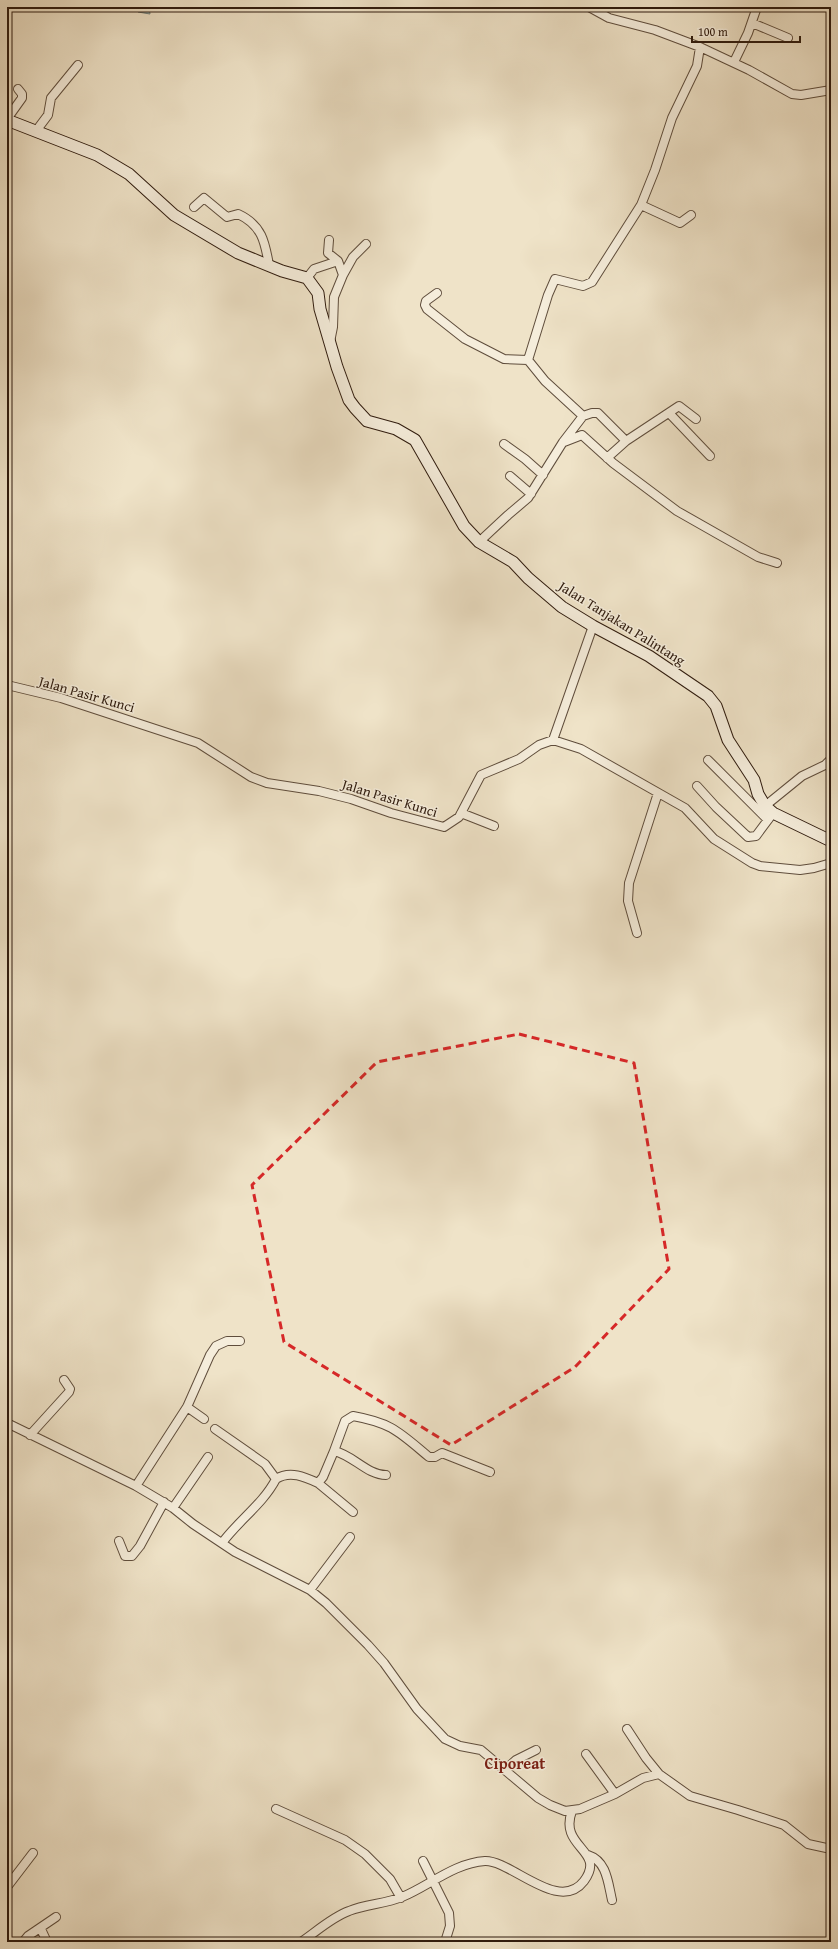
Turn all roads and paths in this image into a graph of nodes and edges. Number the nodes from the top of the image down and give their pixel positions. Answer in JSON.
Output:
{"nodes":[{"id":1,"x":589,"y":7,"type":"edge"},
{"id":2,"x":757,"y":7,"type":"edge"},
{"id":3,"x":752,"y":22,"type":"junction"},
{"id":4,"x":788,"y":38,"type":"dead end"},
{"id":5,"x":700,"y":47,"type":"junction"},
{"id":6,"x":734,"y":62,"type":"junction"},
{"id":7,"x":78,"y":65,"type":"dead end"},
{"id":8,"x":18,"y":89,"type":"dead end"},
{"id":9,"x":831,"y":90,"type":"edge"},
{"id":10,"x":7,"y":120,"type":"edge"},
{"id":11,"x":36,"y":131,"type":"junction"},
{"id":12,"x":641,"y":205,"type":"junction"},
{"id":13,"x":194,"y":207,"type":"dead end"},
{"id":14,"x":690,"y":215,"type":"dead end"},
{"id":15,"x":329,"y":240,"type":"dead end"},
{"id":16,"x":366,"y":244,"type":"dead end"},
{"id":17,"x":338,"y":261,"type":"junction"},
{"id":18,"x":269,"y":265,"type":"junction"},
{"id":19,"x":343,"y":275,"type":"junction"},
{"id":20,"x":307,"y":278,"type":"junction"},
{"id":21,"x":437,"y":293,"type":"dead end"},
{"id":22,"x":329,"y":344,"type":"junction"},
{"id":23,"x":528,"y":360,"type":"junction"},
{"id":24,"x":669,"y":413,"type":"junction"},
{"id":25,"x":583,"y":416,"type":"junction"},
{"id":26,"x":696,"y":420,"type":"dead end"},
{"id":27,"x":626,"y":441,"type":"junction"},
{"id":28,"x":563,"y":442,"type":"junction"},
{"id":29,"x":504,"y":444,"type":"dead end"},
{"id":30,"x":710,"y":456,"type":"dead end"},
{"id":31,"x":607,"y":458,"type":"junction"},
{"id":32,"x":543,"y":475,"type":"junction"},
{"id":33,"x":510,"y":476,"type":"dead end"},
{"id":34,"x":530,"y":494,"type":"junction"},
{"id":35,"x":479,"y":542,"type":"junction"},
{"id":36,"x":777,"y":563,"type":"dead end"},
{"id":37,"x":593,"y":626,"type":"junction"},
{"id":38,"x":7,"y":685,"type":"edge"},
{"id":39,"x":553,"y":740,"type":"junction"},
{"id":40,"x":831,"y":759,"type":"edge"},
{"id":41,"x":708,"y":760,"type":"dead end"},
{"id":42,"x":697,"y":786,"type":"dead end"},
{"id":43,"x":658,"y":793,"type":"junction"},
{"id":44,"x":461,"y":813,"type":"junction"},
{"id":45,"x":769,"y":813,"type":"junction"},
{"id":46,"x":494,"y":826,"type":"dead end"},
{"id":47,"x":831,"y":842,"type":"edge"},
{"id":48,"x":831,"y":863,"type":"edge"},
{"id":49,"x":637,"y":933,"type":"dead end"},
{"id":50,"x":240,"y":1341,"type":"dead end"},
{"id":51,"x":64,"y":1380,"type":"dead end"},
{"id":52,"x":187,"y":1407,"type":"junction"},
{"id":53,"x":204,"y":1419,"type":"dead end"},
{"id":54,"x":7,"y":1423,"type":"edge"},
{"id":55,"x":215,"y":1429,"type":"dead end"},
{"id":56,"x":30,"y":1435,"type":"junction"},
{"id":57,"x":334,"y":1451,"type":"junction"},
{"id":58,"x":208,"y":1457,"type":"dead end"},
{"id":59,"x":490,"y":1472,"type":"dead end"},
{"id":60,"x":386,"y":1475,"type":"dead end"},
{"id":61,"x":276,"y":1479,"type":"junction"},
{"id":62,"x":318,"y":1483,"type":"junction"},
{"id":63,"x":136,"y":1486,"type":"junction"},
{"id":64,"x":164,"y":1502,"type":"junction"},
{"id":65,"x":173,"y":1508,"type":"junction"},
{"id":66,"x":352,"y":1512,"type":"dead end"},
{"id":67,"x":350,"y":1537,"type":"dead end"},
{"id":68,"x":119,"y":1541,"type":"dead end"},
{"id":69,"x":222,"y":1543,"type":"junction"},
{"id":70,"x":310,"y":1590,"type":"junction"},
{"id":71,"x":627,"y":1728,"type":"dead end"},
{"id":72,"x":536,"y":1750,"type":"dead end"},
{"id":73,"x":586,"y":1754,"type":"dead end"},
{"id":74,"x":505,"y":1770,"type":"junction"},
{"id":75,"x":659,"y":1774,"type":"junction"},
{"id":76,"x":615,"y":1794,"type":"junction"},
{"id":77,"x":276,"y":1809,"type":"dead end"},
{"id":78,"x":572,"y":1811,"type":"junction"},
{"id":79,"x":831,"y":1849,"type":"edge"},
{"id":80,"x":33,"y":1853,"type":"dead end"},
{"id":81,"x":588,"y":1855,"type":"junction"},
{"id":82,"x":423,"y":1861,"type":"dead end"},
{"id":83,"x":433,"y":1881,"type":"junction"},
{"id":84,"x":7,"y":1887,"type":"edge"},
{"id":85,"x":401,"y":1898,"type":"junction"},
{"id":86,"x":612,"y":1900,"type":"dead end"},
{"id":87,"x":56,"y":1917,"type":"dead end"},
{"id":88,"x":41,"y":1929,"type":"junction"},
{"id":89,"x":23,"y":1942,"type":"edge"},
{"id":90,"x":47,"y":1942,"type":"edge"},
{"id":91,"x":301,"y":1942,"type":"edge"},
{"id":92,"x":445,"y":1942,"type":"edge"}],
"edges":[{"from":1,"to":5,"type":"street"},
{"from":2,"to":3,"type":"street"},
{"from":3,"to":4,"type":"street"},
{"from":3,"to":6,"type":"street"},
{"from":5,"to":6,"type":"street"},
{"from":5,"to":12,"type":"street"},
{"from":6,"to":9,"type":"street"},
{"from":7,"to":11,"type":"street"},
{"from":8,"to":10,"type":"street"},
{"from":10,"to":11,"type":"street"},
{"from":11,"to":18,"type":"street"},
{"from":12,"to":14,"type":"street"},
{"from":12,"to":23,"type":"street"},
{"from":13,"to":18,"type":"street"},
{"from":15,"to":17,"type":"street"},
{"from":16,"to":19,"type":"street"},
{"from":17,"to":19,"type":"street"},
{"from":17,"to":20,"type":"street"},
{"from":18,"to":20,"type":"street"},
{"from":19,"to":22,"type":"street"},
{"from":20,"to":22,"type":"street","name":"Jalan Tanjakan Palintang"},
{"from":21,"to":23,"type":"street"},
{"from":22,"to":35,"type":"street","name":"Jalan Tanjakan Palintang"},
{"from":23,"to":25,"type":"street"},
{"from":24,"to":26,"type":"street"},
{"from":24,"to":27,"type":"street"},
{"from":24,"to":30,"type":"street"},
{"from":25,"to":27,"type":"street"},
{"from":25,"to":28,"type":"street"},
{"from":27,"to":31,"type":"street"},
{"from":28,"to":31,"type":"street"},
{"from":28,"to":32,"type":"street"},
{"from":29,"to":32,"type":"street"},
{"from":31,"to":36,"type":"street"},
{"from":32,"to":34,"type":"street"},
{"from":33,"to":34,"type":"street"},
{"from":34,"to":35,"type":"street"},
{"from":35,"to":37,"type":"street","name":"Jalan Tanjakan Palintang"},
{"from":37,"to":39,"type":"street"},
{"from":37,"to":45,"type":"street","name":"Jalan Tanjakan Palintang"},
{"from":38,"to":44,"type":"street","name":"Jalan Pasir Kunci"},
{"from":39,"to":43,"type":"street"},
{"from":39,"to":44,"type":"street","name":"Jalan Pasir Kunci"},
{"from":40,"to":45,"type":"street"},
{"from":41,"to":45,"type":"street"},
{"from":42,"to":45,"type":"street"},
{"from":43,"to":48,"type":"street"},
{"from":43,"to":49,"type":"street"},
{"from":44,"to":46,"type":"street"},
{"from":45,"to":47,"type":"street"},
{"from":50,"to":52,"type":"street"},
{"from":51,"to":56,"type":"street"},
{"from":52,"to":53,"type":"street"},
{"from":52,"to":63,"type":"street"},
{"from":54,"to":56,"type":"street"},
{"from":55,"to":61,"type":"street"},
{"from":56,"to":63,"type":"street"},
{"from":57,"to":59,"type":"street"},
{"from":57,"to":60,"type":"street"},
{"from":57,"to":62,"type":"street"},
{"from":58,"to":65,"type":"street"},
{"from":61,"to":62,"type":"street"},
{"from":61,"to":69,"type":"street"},
{"from":62,"to":66,"type":"street"},
{"from":63,"to":64,"type":"street"},
{"from":64,"to":65,"type":"street"},
{"from":64,"to":68,"type":"street"},
{"from":65,"to":69,"type":"street"},
{"from":67,"to":70,"type":"street"},
{"from":69,"to":70,"type":"street"},
{"from":70,"to":74,"type":"street"},
{"from":71,"to":75,"type":"street"},
{"from":72,"to":74,"type":"street"},
{"from":73,"to":76,"type":"street"},
{"from":74,"to":78,"type":"street"},
{"from":75,"to":76,"type":"street"},
{"from":75,"to":79,"type":"street"},
{"from":76,"to":78,"type":"street"},
{"from":77,"to":85,"type":"street"},
{"from":78,"to":81,"type":"street"},
{"from":80,"to":84,"type":"street"},
{"from":81,"to":83,"type":"street"},
{"from":81,"to":86,"type":"street"},
{"from":82,"to":83,"type":"street"},
{"from":83,"to":85,"type":"street"},
{"from":83,"to":92,"type":"street"},
{"from":85,"to":91,"type":"street"},
{"from":87,"to":88,"type":"street"},
{"from":88,"to":89,"type":"street"},
{"from":88,"to":90,"type":"street"}]}
